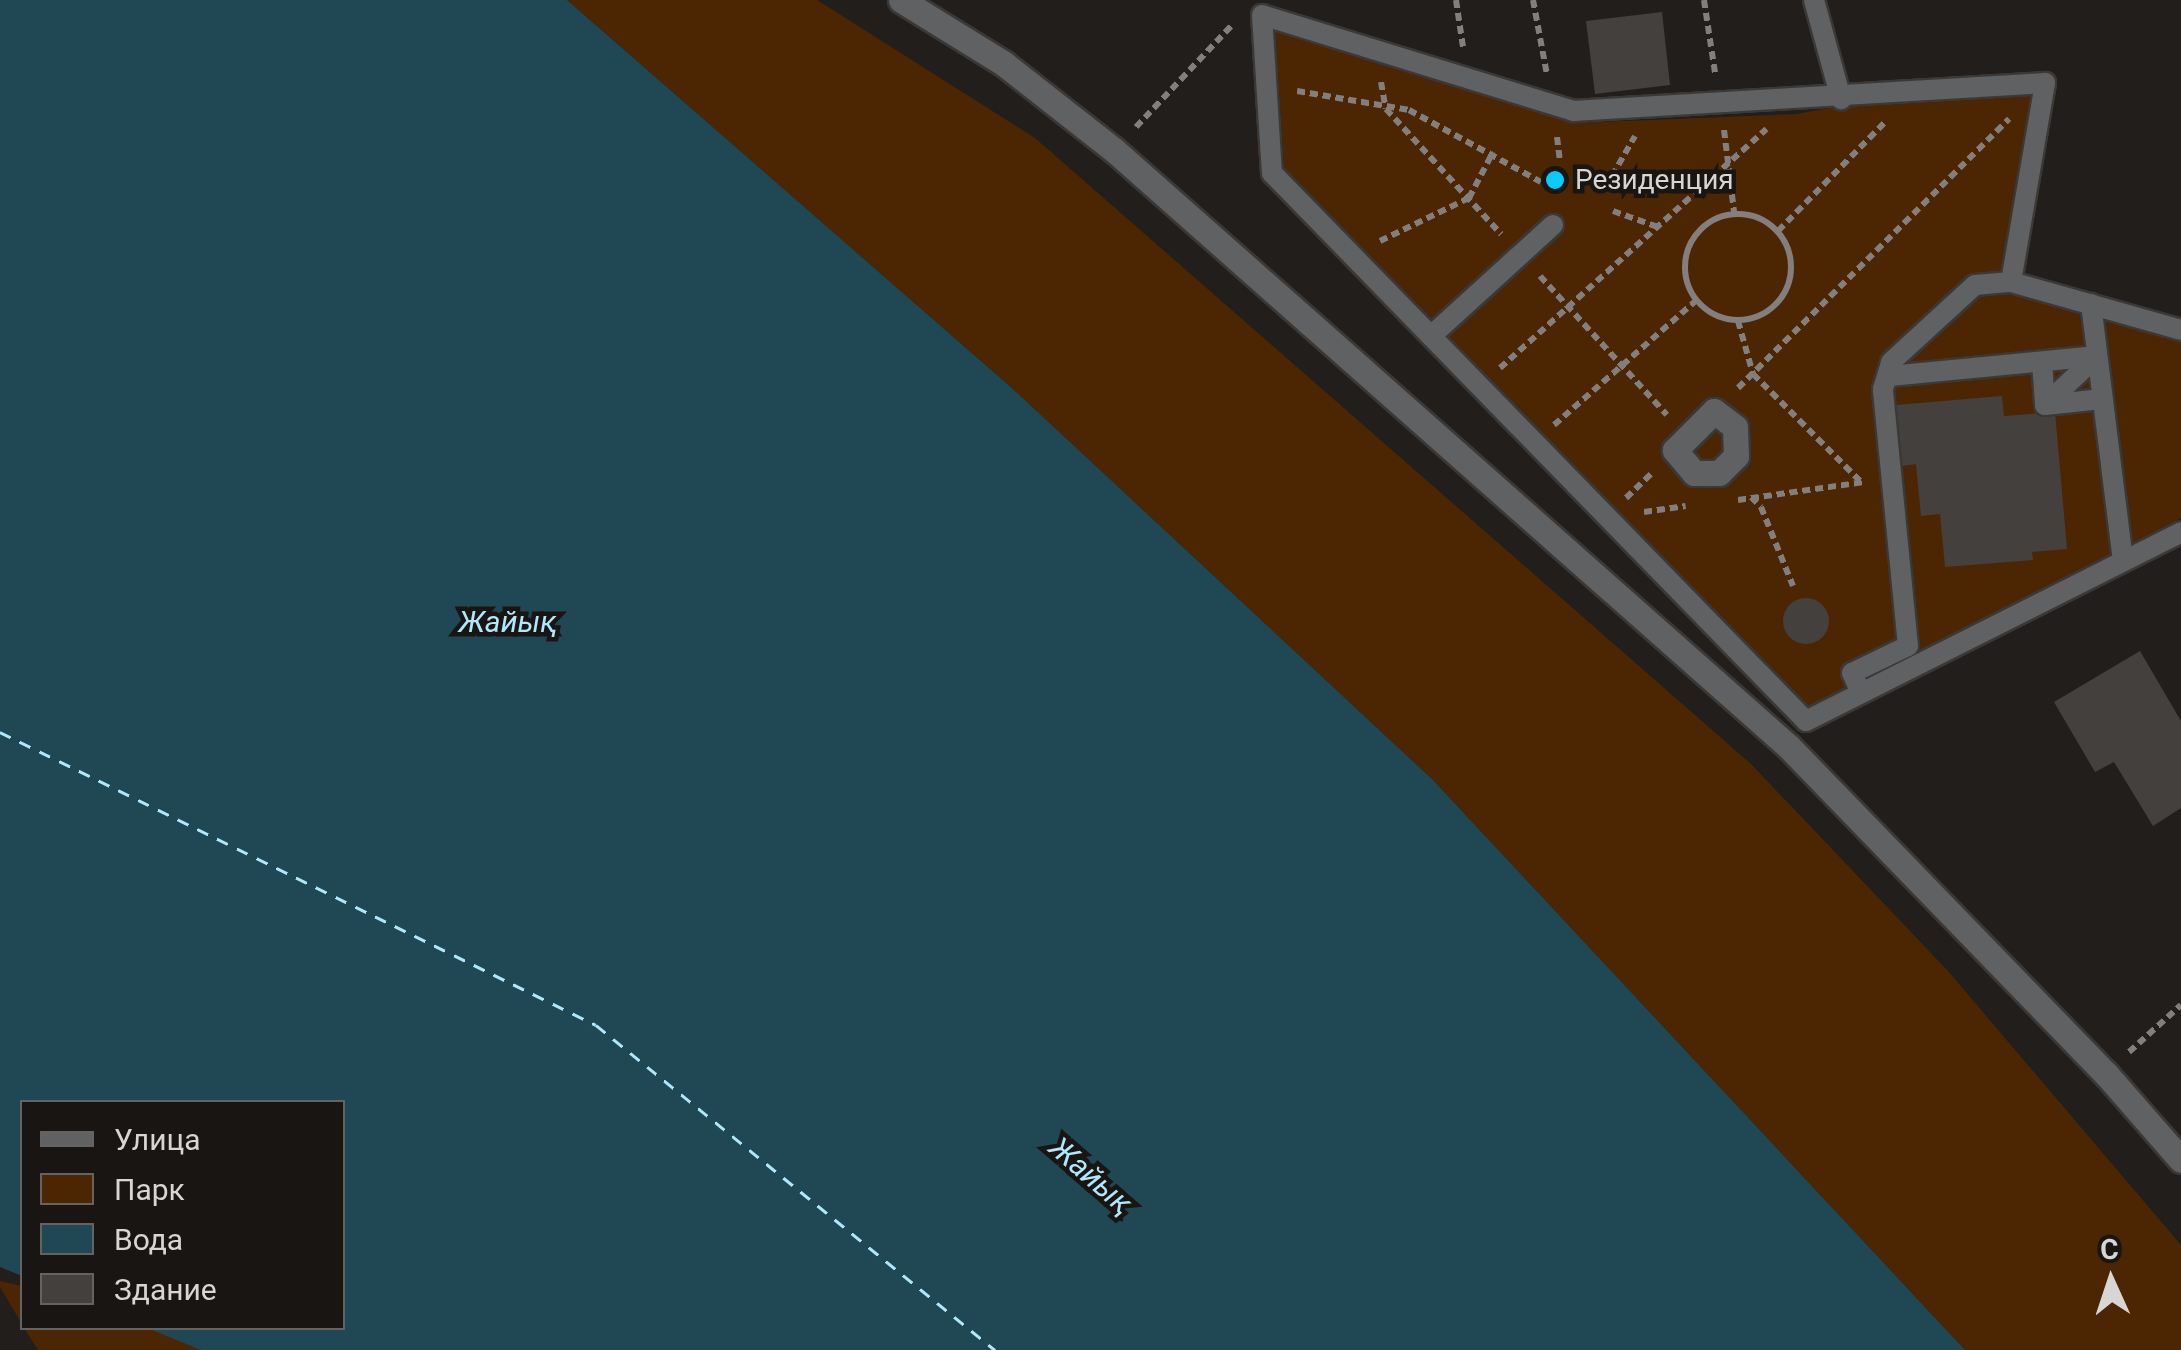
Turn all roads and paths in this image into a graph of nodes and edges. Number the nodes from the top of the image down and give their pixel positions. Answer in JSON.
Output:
{"nodes":[{"id":1,"x":901,"y":0,"type":"edge"},
{"id":2,"x":1456,"y":0,"type":"edge"},
{"id":3,"x":1533,"y":0,"type":"edge"},
{"id":4,"x":1704,"y":0,"type":"edge"},
{"id":5,"x":1814,"y":0,"type":"edge"},
{"id":6,"x":1241,"y":16,"type":"dead end"},
{"id":7,"x":1464,"y":48,"type":"dead end"},
{"id":8,"x":2045,"y":83,"type":"junction"},
{"id":9,"x":1266,"y":85,"type":"junction"},
{"id":10,"x":1914,"y":93,"type":"junction"},
{"id":11,"x":1800,"y":98,"type":"junction"},
{"id":12,"x":1841,"y":99,"type":"junction"},
{"id":13,"x":1720,"y":100,"type":"junction"},
{"id":14,"x":1552,"y":104,"type":"junction"},
{"id":15,"x":1114,"y":150,"type":"junction"},
{"id":16,"x":1493,"y":152,"type":"junction"},
{"id":17,"x":1730,"y":163,"type":"junction"},
{"id":18,"x":1541,"y":182,"type":"dead end"},
{"id":19,"x":1613,"y":211,"type":"dead end"},
{"id":20,"x":1734,"y":212,"type":"junction"},
{"id":21,"x":1553,"y":224,"type":"dead end"},
{"id":22,"x":1658,"y":227,"type":"junction"},
{"id":23,"x":1778,"y":232,"type":"junction"},
{"id":24,"x":1352,"y":255,"type":"junction"},
{"id":25,"x":2011,"y":282,"type":"junction"},
{"id":26,"x":1697,"y":300,"type":"junction"},
{"id":27,"x":2091,"y":304,"type":"junction"},
{"id":28,"x":1738,"y":321,"type":"junction"},
{"id":29,"x":2181,"y":330,"type":"edge"},
{"id":30,"x":1431,"y":336,"type":"junction"},
{"id":31,"x":2097,"y":356,"type":"junction"},
{"id":32,"x":2042,"y":362,"type":"junction"},
{"id":33,"x":1752,"y":374,"type":"junction"},
{"id":34,"x":1890,"y":376,"type":"junction"},
{"id":35,"x":1480,"y":386,"type":"junction"},
{"id":36,"x":2102,"y":399,"type":"junction"},
{"id":37,"x":2045,"y":405,"type":"junction"},
{"id":38,"x":1714,"y":411,"type":"junction"},
{"id":39,"x":1534,"y":442,"type":"junction"},
{"id":40,"x":1723,"y":470,"type":"junction"},
{"id":41,"x":1862,"y":482,"type":"dead end"},
{"id":42,"x":2181,"y":532,"type":"edge"},
{"id":43,"x":2123,"y":561,"type":"junction"},
{"id":44,"x":1793,"y":586,"type":"dead end"},
{"id":45,"x":1861,"y":694,"type":"junction"},
{"id":46,"x":2181,"y":1005,"type":"edge"},
{"id":47,"x":2106,"y":1074,"type":"junction"},
{"id":48,"x":2181,"y":1160,"type":"edge"}],
"edges":[{"from":1,"to":15,"type":"street"},
{"from":2,"to":7,"type":"path"},
{"from":3,"to":14,"type":"path"},
{"from":4,"to":13,"type":"path"},
{"from":5,"to":12,"type":"lane"},
{"from":6,"to":15,"type":"path"},
{"from":8,"to":10,"type":"lane"},
{"from":8,"to":25,"type":"lane"},
{"from":8,"to":33,"type":"path"},
{"from":9,"to":14,"type":"lane"},
{"from":9,"to":16,"type":"path"},
{"from":9,"to":24,"type":"lane"},
{"from":10,"to":12,"type":"lane"},
{"from":10,"to":23,"type":"path"},
{"from":11,"to":12,"type":"lane"},
{"from":11,"to":13,"type":"lane"},
{"from":11,"to":17,"type":"path"},
{"from":13,"to":14,"type":"lane"},
{"from":13,"to":17,"type":"path"},
{"from":15,"to":47,"type":"street"},
{"from":16,"to":18,"type":"path"},
{"from":16,"to":24,"type":"path"},
{"from":17,"to":20,"type":"path"},
{"from":17,"to":22,"type":"path"},
{"from":19,"to":22,"type":"path"},
{"from":20,"to":23,"type":"path"},
{"from":20,"to":26,"type":"path"},
{"from":21,"to":30,"type":"lane"},
{"from":22,"to":35,"type":"path"},
{"from":23,"to":28,"type":"path"},
{"from":24,"to":30,"type":"lane"},
{"from":25,"to":27,"type":"lane"},
{"from":25,"to":34,"type":"lane"},
{"from":26,"to":28,"type":"path"},
{"from":26,"to":39,"type":"path"},
{"from":27,"to":29,"type":"lane"},
{"from":27,"to":31,"type":"lane"},
{"from":28,"to":33,"type":"path"},
{"from":30,"to":35,"type":"lane"},
{"from":31,"to":32,"type":"lane"},
{"from":31,"to":36,"type":"lane"},
{"from":31,"to":37,"type":"lane"},
{"from":32,"to":34,"type":"lane"},
{"from":32,"to":37,"type":"lane"},
{"from":33,"to":38,"type":"path"},
{"from":33,"to":41,"type":"path"},
{"from":34,"to":45,"type":"lane"},
{"from":35,"to":39,"type":"lane"},
{"from":36,"to":37,"type":"lane"},
{"from":36,"to":43,"type":"lane"},
{"from":38,"to":40,"type":"street"},
{"from":38,"to":40,"type":"street"},
{"from":39,"to":45,"type":"lane"},
{"from":40,"to":44,"type":"path"},
{"from":42,"to":43,"type":"lane"},
{"from":43,"to":45,"type":"lane"},
{"from":46,"to":47,"type":"path"},
{"from":47,"to":48,"type":"street"}]}
